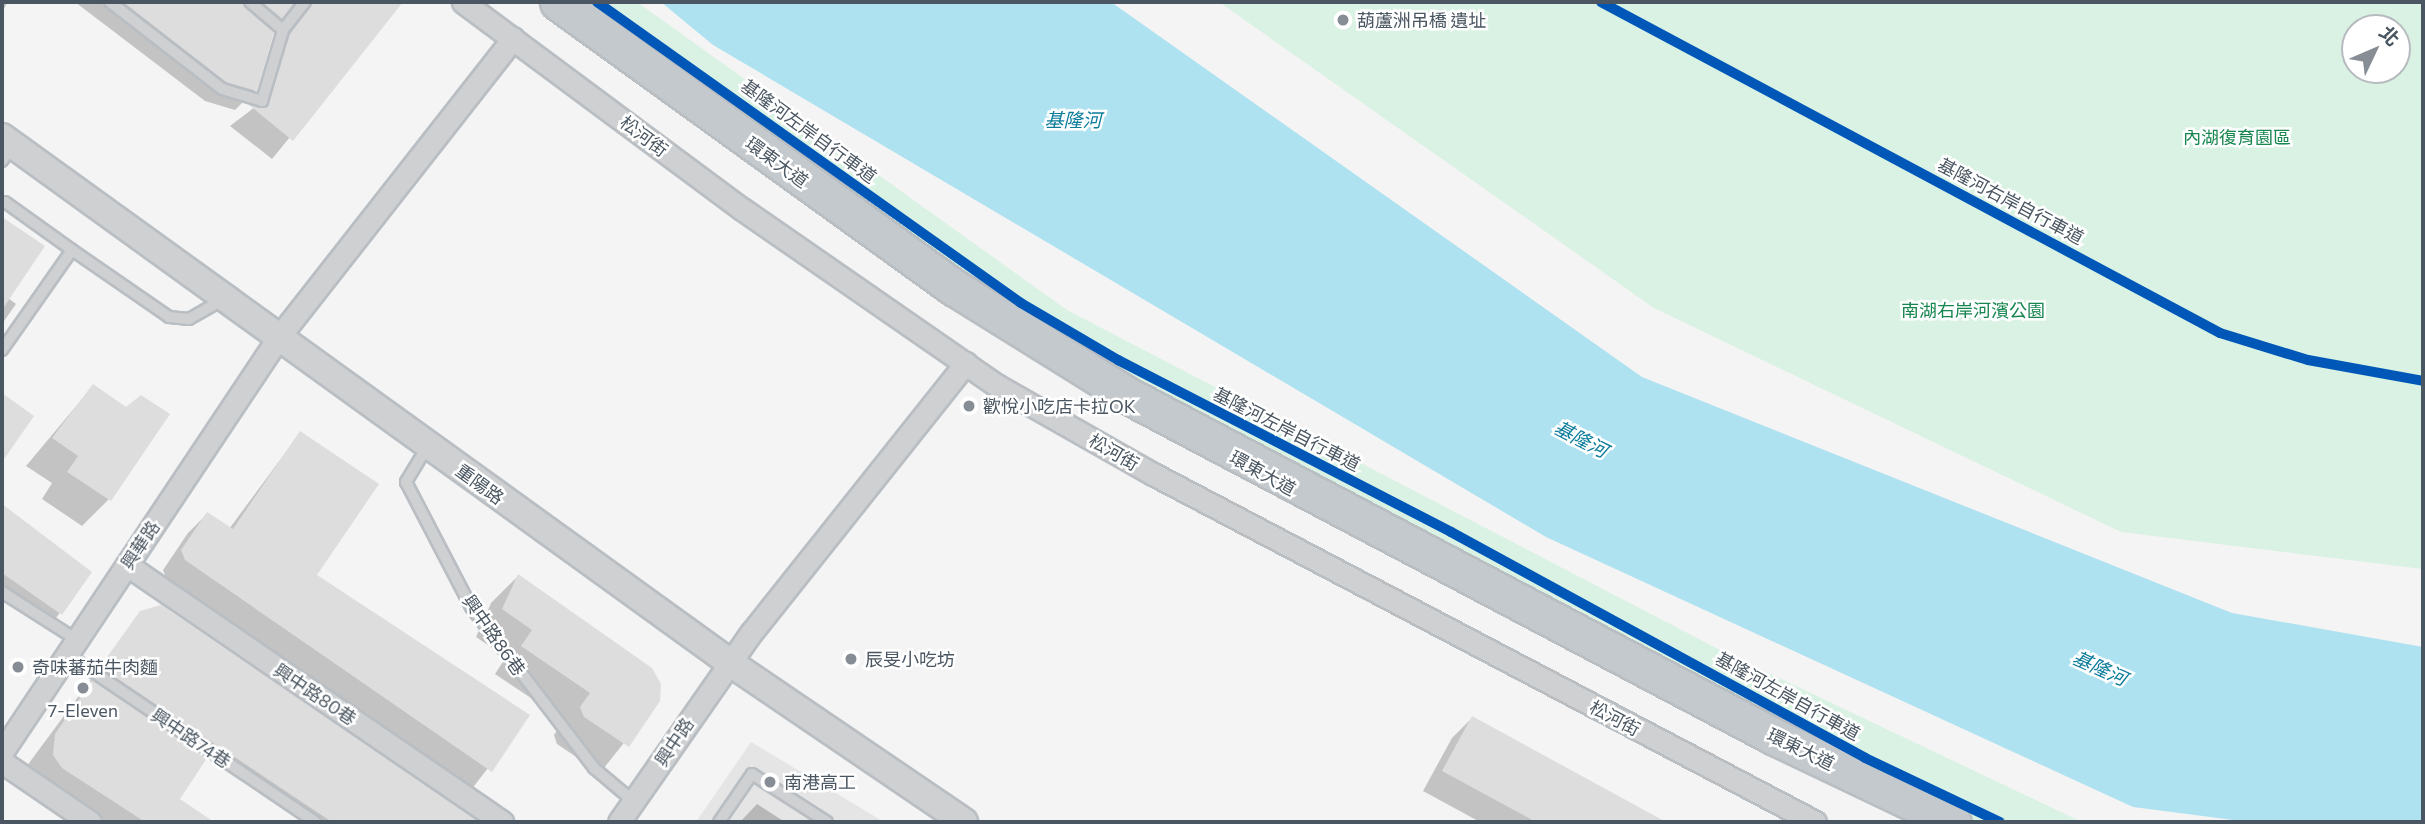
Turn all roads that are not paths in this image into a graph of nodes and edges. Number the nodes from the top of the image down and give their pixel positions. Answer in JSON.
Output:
{"nodes":[{"id":1,"x":110,"y":2,"type":"edge"},
{"id":2,"x":250,"y":2,"type":"edge"},
{"id":3,"x":305,"y":2,"type":"edge"},
{"id":4,"x":463,"y":2,"type":"edge"},
{"id":5,"x":557,"y":2,"type":"edge"},
{"id":6,"x":283,"y":30,"type":"junction"},
{"id":7,"x":513,"y":37,"type":"junction"},
{"id":8,"x":5,"y":148,"type":"edge"},
{"id":9,"x":5,"y":202,"type":"dead end"},
{"id":10,"x":72,"y":250,"type":"junction"},
{"id":11,"x":225,"y":299,"type":"junction"},
{"id":12,"x":278,"y":338,"type":"junction"},
{"id":13,"x":2,"y":350,"type":"edge"},
{"id":14,"x":966,"y":363,"type":"junction"},
{"id":15,"x":427,"y":447,"type":"junction"},
{"id":16,"x":127,"y":565,"type":"junction"},
{"id":17,"x":2,"y":592,"type":"edge"},
{"id":18,"x":72,"y":647,"type":"junction"},
{"id":19,"x":729,"y":662,"type":"junction"},
{"id":20,"x":2,"y":752,"type":"edge"},
{"id":21,"x":2,"y":762,"type":"edge"},
{"id":22,"x":633,"y":801,"type":"junction"},
{"id":23,"x":90,"y":822,"type":"edge"},
{"id":24,"x":315,"y":822,"type":"edge"},
{"id":25,"x":503,"y":822,"type":"edge"},
{"id":26,"x":619,"y":822,"type":"edge"},
{"id":27,"x":719,"y":822,"type":"edge"},
{"id":28,"x":827,"y":822,"type":"edge"},
{"id":29,"x":964,"y":822,"type":"edge"},
{"id":30,"x":1815,"y":822,"type":"edge"},
{"id":31,"x":1937,"y":822,"type":"edge"},
{"id":32,"x":1953,"y":822,"type":"edge"}],
"edges":[{"from":1,"to":6,"type":"lane"},
{"from":2,"to":6,"type":"lane"},
{"from":3,"to":6,"type":"lane"},
{"from":4,"to":7,"type":"street","name":"松河街"},
{"from":5,"to":31,"type":"highway","name":"環東大道"},
{"from":5,"to":32,"type":"highway","name":"環東大道"},
{"from":7,"to":12,"type":"street","name":"興華路"},
{"from":7,"to":14,"type":"street","name":"松河街"},
{"from":8,"to":11,"type":"street","name":"重陽路"},
{"from":9,"to":10,"type":"lane"},
{"from":10,"to":11,"type":"lane"},
{"from":10,"to":13,"type":"lane"},
{"from":11,"to":12,"type":"street","name":"重陽路"},
{"from":12,"to":15,"type":"street","name":"重陽路"},
{"from":12,"to":16,"type":"street","name":"興華路"},
{"from":14,"to":19,"type":"street","name":"興中路"},
{"from":14,"to":30,"type":"street","name":"松河街"},
{"from":15,"to":19,"type":"street","name":"重陽路"},
{"from":15,"to":22,"type":"lane","name":"興中路86巷"},
{"from":16,"to":18,"type":"street","name":"興華路"},
{"from":16,"to":25,"type":"street","name":"興中路80巷"},
{"from":17,"to":18,"type":"lane","name":"興中路74巷"},
{"from":18,"to":20,"type":"street","name":"興華路"},
{"from":18,"to":24,"type":"lane","name":"興中路74巷"},
{"from":19,"to":22,"type":"street","name":"興中路"},
{"from":19,"to":29,"type":"street","name":"重陽路"},
{"from":21,"to":23,"type":"street"},
{"from":22,"to":26,"type":"street","name":"興中路"},
{"from":27,"to":28,"type":"lane"}]}
